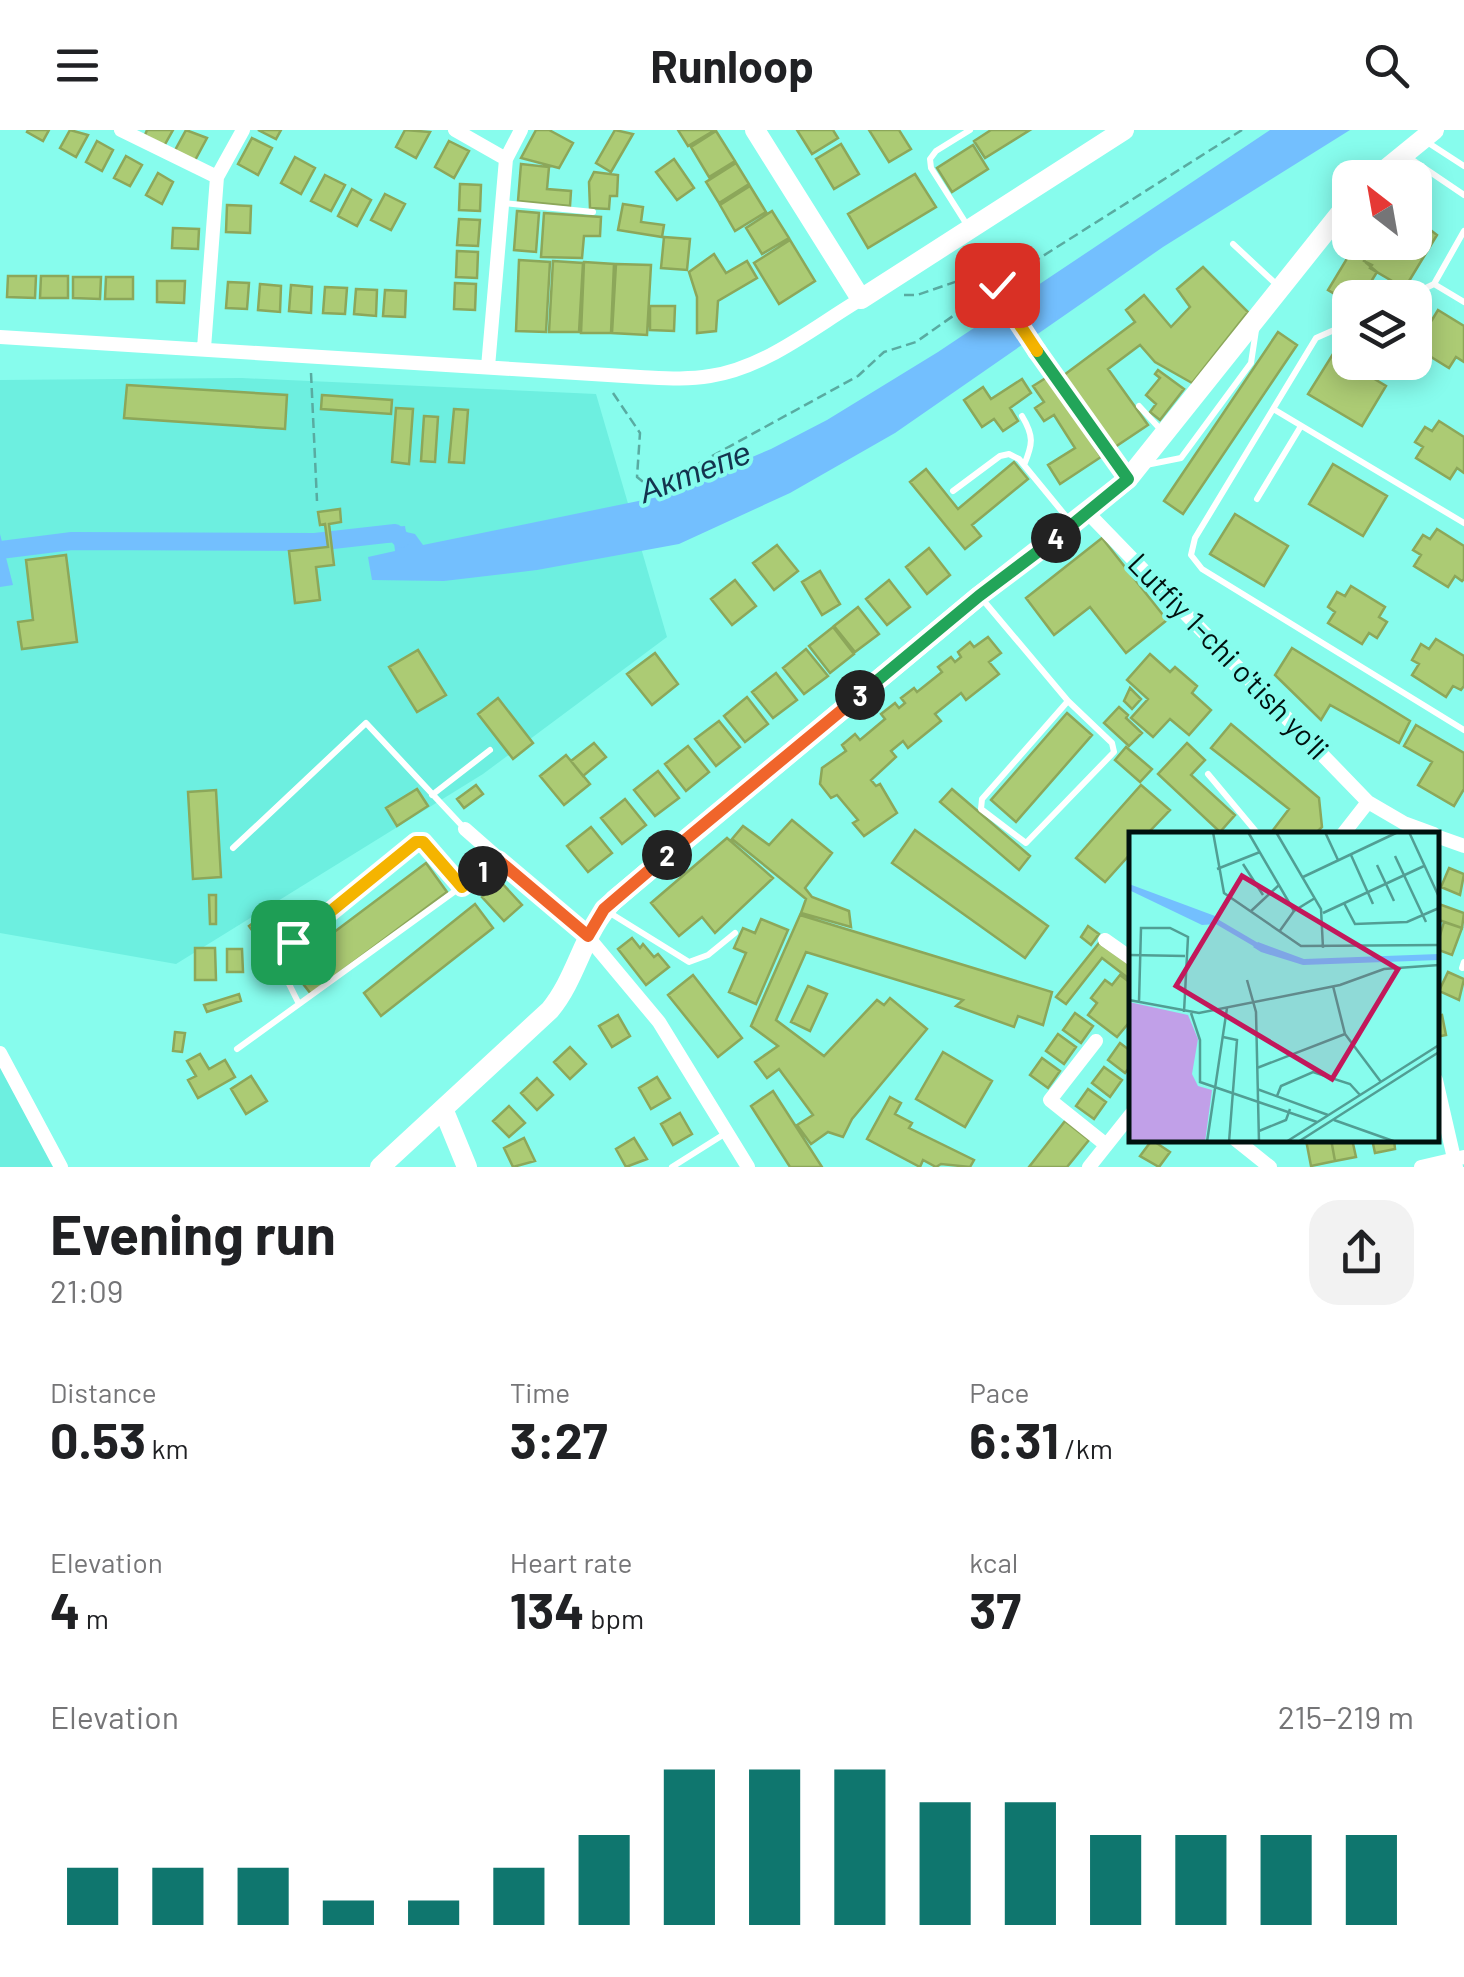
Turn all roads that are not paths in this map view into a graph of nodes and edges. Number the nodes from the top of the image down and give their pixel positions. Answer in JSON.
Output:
{"nodes":[{"id":1,"x":121,"y":130,"type":"edge"},
{"id":2,"x":243,"y":130,"type":"edge"},
{"id":3,"x":454,"y":130,"type":"edge"},
{"id":4,"x":521,"y":130,"type":"edge"},
{"id":5,"x":755,"y":130,"type":"edge"},
{"id":6,"x":970,"y":130,"type":"edge"},
{"id":7,"x":1124,"y":130,"type":"edge"},
{"id":8,"x":1428,"y":134,"type":"edge"},
{"id":9,"x":1402,"y":153,"type":"junction"},
{"id":10,"x":506,"y":159,"type":"junction"},
{"id":11,"x":1394,"y":160,"type":"edge"},
{"id":12,"x":1464,"y":166,"type":"edge"},
{"id":13,"x":218,"y":177,"type":"junction"},
{"id":14,"x":1464,"y":195,"type":"edge"},
{"id":15,"x":503,"y":203,"type":"junction"},
{"id":16,"x":593,"y":212,"type":"dead end"},
{"id":17,"x":1332,"y":223,"type":"edge"},
{"id":18,"x":969,"y":229,"type":"junction"},
{"id":19,"x":1464,"y":232,"type":"edge"},
{"id":20,"x":1233,"y":244,"type":"dead end"},
{"id":21,"x":1434,"y":284,"type":"joint"},
{"id":22,"x":1280,"y":288,"type":"junction"},
{"id":23,"x":869,"y":294,"type":"junction"},
{"id":24,"x":1464,"y":302,"type":"edge"},
{"id":25,"x":1258,"y":320,"type":"junction"},
{"id":26,"x":1332,"y":331,"type":"edge"},
{"id":27,"x":0,"y":337,"type":"edge"},
{"id":28,"x":204,"y":348,"type":"junction"},
{"id":29,"x":488,"y":367,"type":"junction"},
{"id":30,"x":1139,"y":406,"type":"dead end"},
{"id":31,"x":1275,"y":410,"type":"junction"},
{"id":32,"x":1022,"y":416,"type":"dead end"},
{"id":33,"x":1301,"y":426,"type":"junction"},
{"id":34,"x":1166,"y":434,"type":"junction"},
{"id":35,"x":1024,"y":465,"type":"junction"},
{"id":36,"x":1134,"y":473,"type":"junction"},
{"id":37,"x":953,"y":491,"type":"dead end"},
{"id":38,"x":1257,"y":499,"type":"dead end"},
{"id":39,"x":1081,"y":519,"type":"junction"},
{"id":40,"x":1464,"y":523,"type":"edge"},
{"id":41,"x":979,"y":596,"type":"junction"},
{"id":42,"x":1068,"y":702,"type":"junction"},
{"id":43,"x":1464,"y":730,"type":"edge"},
{"id":44,"x":490,"y":750,"type":"dead end"},
{"id":45,"x":1208,"y":774,"type":"dead end"},
{"id":46,"x":432,"y":795,"type":"junction"},
{"id":47,"x":1368,"y":802,"type":"junction"},
{"id":48,"x":465,"y":829,"type":"joint"},
{"id":49,"x":1256,"y":832,"type":"edge"},
{"id":50,"x":1345,"y":832,"type":"edge"},
{"id":51,"x":1427,"y":832,"type":"edge"},
{"id":52,"x":1439,"y":837,"type":"edge"},
{"id":53,"x":1464,"y":846,"type":"edge"},
{"id":54,"x":233,"y":848,"type":"dead end"},
{"id":55,"x":498,"y":860,"type":"junction"},
{"id":56,"x":462,"y":887,"type":"junction"},
{"id":57,"x":604,"y":909,"type":"junction"},
{"id":58,"x":736,"y":933,"type":"dead end"},
{"id":59,"x":588,"y":936,"type":"junction"},
{"id":60,"x":1104,"y":940,"type":"dead end"},
{"id":61,"x":1129,"y":957,"type":"edge"},
{"id":62,"x":299,"y":1004,"type":"junction"},
{"id":63,"x":1096,"y":1041,"type":"dead end"},
{"id":64,"x":237,"y":1049,"type":"dead end"},
{"id":65,"x":0,"y":1053,"type":"edge"},
{"id":66,"x":1439,"y":1091,"type":"edge"},
{"id":67,"x":444,"y":1111,"type":"junction"},
{"id":68,"x":1129,"y":1116,"type":"edge"},
{"id":69,"x":727,"y":1132,"type":"junction"},
{"id":70,"x":1237,"y":1142,"type":"edge"},
{"id":71,"x":1105,"y":1144,"type":"junction"},
{"id":72,"x":1458,"y":1161,"type":"edge"},
{"id":73,"x":61,"y":1167,"type":"edge"},
{"id":74,"x":380,"y":1167,"type":"edge"},
{"id":75,"x":467,"y":1167,"type":"edge"},
{"id":76,"x":672,"y":1167,"type":"edge"},
{"id":77,"x":748,"y":1167,"type":"edge"},
{"id":78,"x":1089,"y":1167,"type":"edge"},
{"id":79,"x":1270,"y":1167,"type":"edge"},
{"id":80,"x":1421,"y":1167,"type":"edge"}],
"edges":[{"from":1,"to":13,"type":"street"},
{"from":2,"to":13,"type":"street"},
{"from":3,"to":10,"type":"street"},
{"from":4,"to":10,"type":"street"},
{"from":5,"to":23,"type":"street"},
{"from":6,"to":18,"type":"lane"},
{"from":7,"to":18,"type":"street"},
{"from":8,"to":9,"type":"street"},
{"from":8,"to":12,"type":"lane"},
{"from":9,"to":11,"type":"street"},
{"from":9,"to":14,"type":"lane"},
{"from":10,"to":15,"type":"street"},
{"from":13,"to":28,"type":"street"},
{"from":15,"to":16,"type":"lane"},
{"from":15,"to":29,"type":"street"},
{"from":17,"to":22,"type":"street"},
{"from":18,"to":23,"type":"street"},
{"from":19,"to":21,"type":"lane"},
{"from":20,"to":22,"type":"lane"},
{"from":21,"to":24,"type":"lane"},
{"from":22,"to":25,"type":"street"},
{"from":23,"to":29,"type":"street"},
{"from":25,"to":34,"type":"street"},
{"from":25,"to":36,"type":"lane"},
{"from":26,"to":31,"type":"lane"},
{"from":27,"to":28,"type":"street"},
{"from":28,"to":29,"type":"street"},
{"from":30,"to":34,"type":"lane"},
{"from":31,"to":33,"type":"lane"},
{"from":31,"to":43,"type":"lane"},
{"from":32,"to":35,"type":"lane"},
{"from":33,"to":38,"type":"lane"},
{"from":33,"to":40,"type":"lane"},
{"from":34,"to":36,"type":"street"},
{"from":35,"to":37,"type":"lane"},
{"from":35,"to":39,"type":"lane"},
{"from":36,"to":39,"type":"street"},
{"from":39,"to":41,"type":"street"},
{"from":39,"to":47,"type":"street","name":"Lutfiy 1-chi o'tish yo'li"},
{"from":41,"to":42,"type":"lane"},
{"from":41,"to":57,"type":"street"},
{"from":42,"to":42,"type":"lane"},
{"from":44,"to":46,"type":"lane"},
{"from":45,"to":49,"type":"lane"},
{"from":46,"to":48,"type":"lane"},
{"from":46,"to":54,"type":"lane"},
{"from":47,"to":50,"type":"street"},
{"from":47,"to":51,"type":"street","name":"Lutfiy 1-chi o'tish yo'li"},
{"from":48,"to":55,"type":"street"},
{"from":52,"to":53,"type":"street","name":"Lutfiy 1-chi o'tish yo'li"},
{"from":55,"to":56,"type":"lane"},
{"from":55,"to":59,"type":"street"},
{"from":56,"to":62,"type":"lane"},
{"from":56,"to":62,"type":"lane"},
{"from":57,"to":58,"type":"lane"},
{"from":57,"to":59,"type":"street"},
{"from":59,"to":67,"type":"street"},
{"from":59,"to":69,"type":"street"},
{"from":60,"to":61,"type":"street"},
{"from":62,"to":64,"type":"lane"},
{"from":63,"to":71,"type":"street"},
{"from":65,"to":73,"type":"street"},
{"from":66,"to":72,"type":"street"},
{"from":67,"to":74,"type":"street"},
{"from":67,"to":75,"type":"street"},
{"from":68,"to":71,"type":"street"},
{"from":69,"to":76,"type":"lane"},
{"from":69,"to":77,"type":"street"},
{"from":70,"to":79,"type":"street"},
{"from":71,"to":78,"type":"street"},
{"from":72,"to":80,"type":"street"}]}
